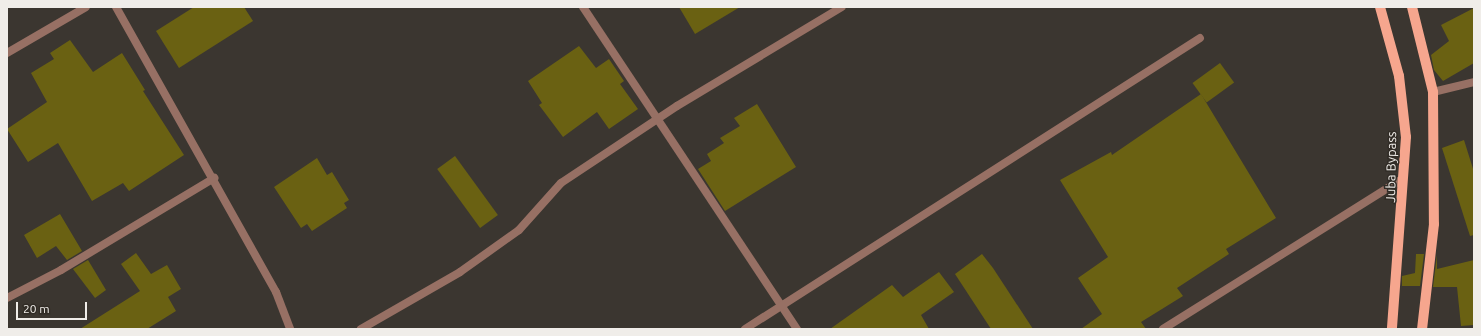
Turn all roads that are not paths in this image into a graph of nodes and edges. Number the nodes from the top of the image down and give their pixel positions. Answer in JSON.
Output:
{"nodes":[{"id":1,"x":86,"y":7,"type":"edge"},
{"id":2,"x":116,"y":7,"type":"edge"},
{"id":3,"x":583,"y":7,"type":"edge"},
{"id":4,"x":842,"y":7,"type":"edge"},
{"id":5,"x":1380,"y":7,"type":"edge"},
{"id":6,"x":1412,"y":7,"type":"edge"},
{"id":7,"x":1200,"y":38,"type":"dead end"},
{"id":8,"x":7,"y":53,"type":"edge"},
{"id":9,"x":1474,"y":82,"type":"edge"},
{"id":10,"x":1433,"y":92,"type":"junction"},
{"id":11,"x":658,"y":119,"type":"junction"},
{"id":12,"x":214,"y":178,"type":"junction"},
{"id":13,"x":1399,"y":181,"type":"dead end"},
{"id":14,"x":7,"y":298,"type":"edge"},
{"id":15,"x":781,"y":305,"type":"junction"},
{"id":16,"x":290,"y":329,"type":"edge"},
{"id":17,"x":361,"y":329,"type":"edge"},
{"id":18,"x":745,"y":329,"type":"edge"},
{"id":19,"x":797,"y":329,"type":"edge"},
{"id":20,"x":1163,"y":329,"type":"edge"},
{"id":21,"x":1392,"y":329,"type":"edge"},
{"id":22,"x":1422,"y":329,"type":"edge"}],
"edges":[{"from":1,"to":8,"type":"street"},
{"from":2,"to":12,"type":"street"},
{"from":3,"to":11,"type":"street"},
{"from":4,"to":11,"type":"street"},
{"from":5,"to":21,"type":"main road","name":"Juba Bypass"},
{"from":6,"to":10,"type":"main road"},
{"from":7,"to":15,"type":"street"},
{"from":9,"to":10,"type":"street"},
{"from":10,"to":22,"type":"main road"},
{"from":11,"to":15,"type":"street"},
{"from":11,"to":17,"type":"street"},
{"from":12,"to":14,"type":"street"},
{"from":12,"to":16,"type":"street"},
{"from":13,"to":20,"type":"street"},
{"from":15,"to":18,"type":"street"},
{"from":15,"to":19,"type":"street"}]}
